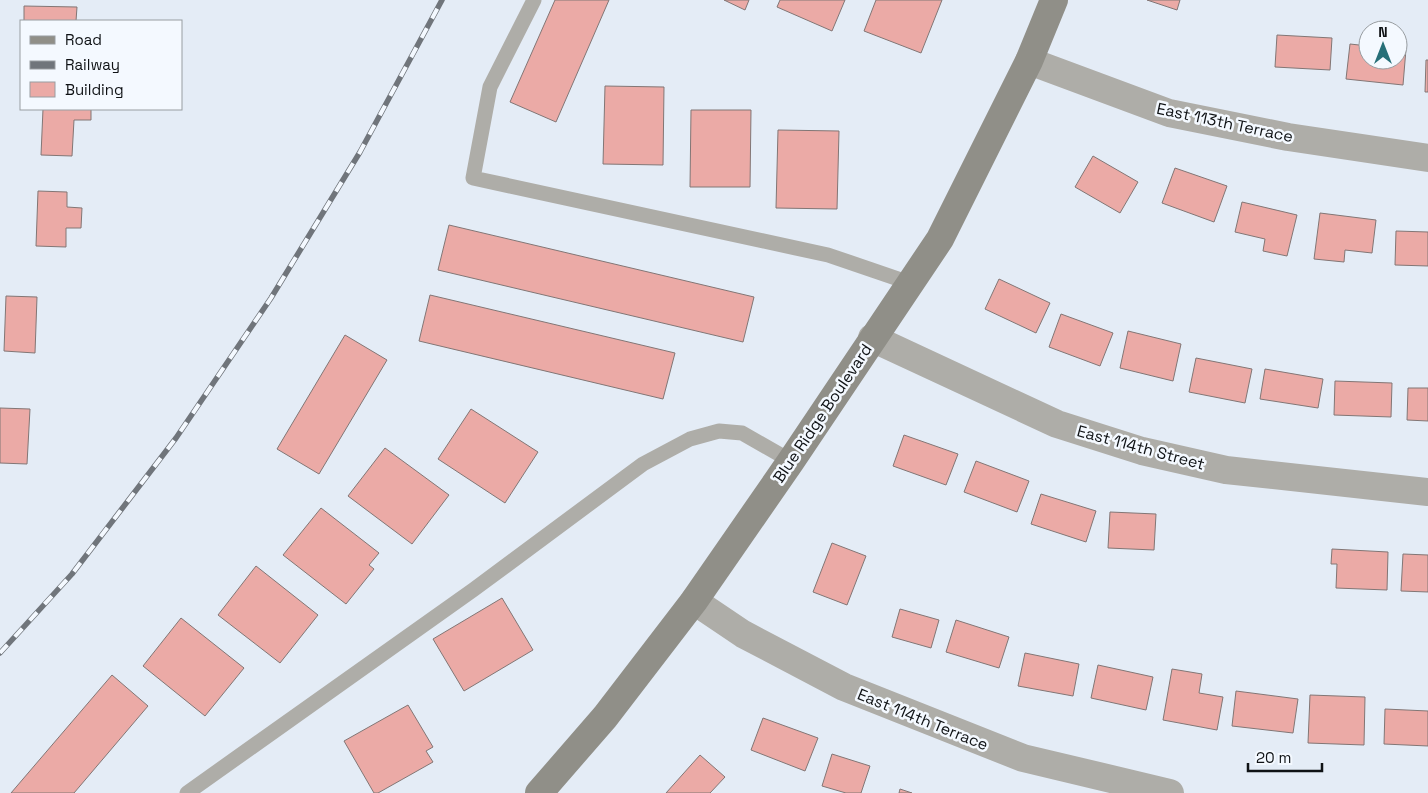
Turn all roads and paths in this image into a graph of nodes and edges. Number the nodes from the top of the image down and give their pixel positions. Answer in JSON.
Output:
{"nodes":[{"id":1,"x":534,"y":0,"type":"edge"},
{"id":2,"x":1054,"y":0,"type":"edge"},
{"id":3,"x":1029,"y":62,"type":"junction"},
{"id":4,"x":1428,"y":158,"type":"edge"},
{"id":5,"x":910,"y":283,"type":"junction"},
{"id":6,"x":872,"y":338,"type":"junction"},
{"id":7,"x":791,"y":462,"type":"junction"},
{"id":8,"x":1428,"y":492,"type":"edge"},
{"id":9,"x":694,"y":601,"type":"junction"},
{"id":10,"x":187,"y":793,"type":"edge"},
{"id":11,"x":539,"y":793,"type":"edge"},
{"id":12,"x":1170,"y":793,"type":"edge"}],
"edges":[{"from":1,"to":5,"type":"lane"},
{"from":2,"to":3,"type":"main road","name":"Blue Ridge Boulevard"},
{"from":3,"to":4,"type":"street","name":"East 113th Terrace"},
{"from":3,"to":5,"type":"main road","name":"Blue Ridge Boulevard"},
{"from":5,"to":6,"type":"main road","name":"Blue Ridge Boulevard"},
{"from":6,"to":7,"type":"main road","name":"Blue Ridge Boulevard"},
{"from":6,"to":8,"type":"street","name":"East 114th Street"},
{"from":7,"to":9,"type":"main road","name":"Blue Ridge Boulevard"},
{"from":7,"to":10,"type":"lane"},
{"from":9,"to":11,"type":"main road","name":"Blue Ridge Boulevard"},
{"from":9,"to":12,"type":"street","name":"East 114th Terrace"}]}
